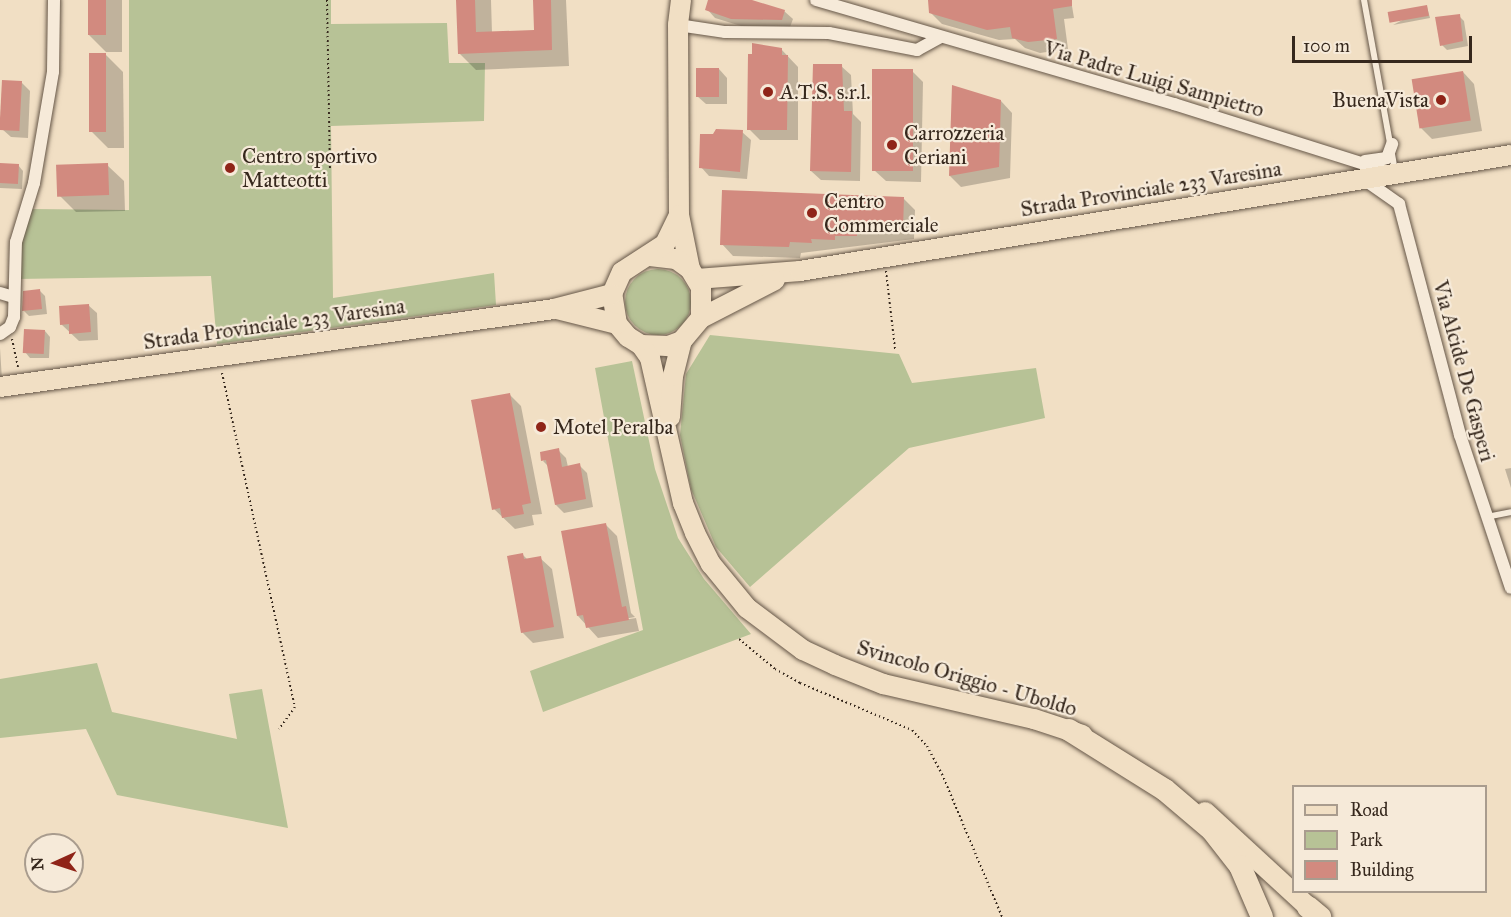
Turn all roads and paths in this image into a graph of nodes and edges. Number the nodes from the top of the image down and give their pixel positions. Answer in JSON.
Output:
{"nodes":[{"id":1,"x":54,"y":0,"type":"edge"},
{"id":2,"x":327,"y":0,"type":"edge"},
{"id":3,"x":672,"y":0,"type":"edge"},
{"id":4,"x":681,"y":0,"type":"edge"},
{"id":5,"x":816,"y":0,"type":"edge"},
{"id":6,"x":1364,"y":0,"type":"edge"},
{"id":7,"x":678,"y":25,"type":"junction"},
{"id":8,"x":940,"y":37,"type":"junction"},
{"id":9,"x":1392,"y":144,"type":"junction"},
{"id":10,"x":1511,"y":155,"type":"edge"},
{"id":11,"x":330,"y":170,"type":"dead end"},
{"id":12,"x":1359,"y":170,"type":"junction"},
{"id":13,"x":1396,"y":174,"type":"junction"},
{"id":14,"x":679,"y":215,"type":"junction"},
{"id":15,"x":650,"y":256,"type":"junction"},
{"id":16,"x":885,"y":257,"type":"junction"},
{"id":17,"x":800,"y":271,"type":"junction"},
{"id":18,"x":693,"y":274,"type":"junction"},
{"id":19,"x":0,"y":293,"type":"edge"},
{"id":20,"x":612,"y":294,"type":"junction"},
{"id":21,"x":13,"y":297,"type":"junction"},
{"id":22,"x":554,"y":309,"type":"junction"},
{"id":23,"x":700,"y":318,"type":"junction"},
{"id":24,"x":617,"y":324,"type":"junction"},
{"id":25,"x":5,"y":331,"type":"edge"},
{"id":26,"x":682,"y":341,"type":"junction"},
{"id":27,"x":641,"y":345,"type":"junction"},
{"id":28,"x":895,"y":349,"type":"dead end"},
{"id":29,"x":219,"y":356,"type":"junction"},
{"id":30,"x":24,"y":383,"type":"junction"},
{"id":31,"x":0,"y":387,"type":"edge"},
{"id":32,"x":669,"y":438,"type":"junction"},
{"id":33,"x":1511,"y":512,"type":"edge"},
{"id":34,"x":1486,"y":517,"type":"junction"},
{"id":35,"x":1511,"y":588,"type":"edge"},
{"id":36,"x":739,"y":639,"type":"dead end"},
{"id":37,"x":279,"y":729,"type":"dead end"},
{"id":38,"x":1069,"y":730,"type":"junction"},
{"id":39,"x":1292,"y":892,"type":"edge"},
{"id":40,"x":1293,"y":893,"type":"edge"},
{"id":41,"x":1316,"y":914,"type":"edge"},
{"id":42,"x":1002,"y":917,"type":"edge"},
{"id":43,"x":1262,"y":917,"type":"edge"}],
"edges":[{"from":1,"to":21,"type":"street"},
{"from":2,"to":11,"type":"path"},
{"from":3,"to":7,"type":"main road"},
{"from":4,"to":7,"type":"main road"},
{"from":5,"to":8,"type":"street","name":"Via Padre Luigi Sampietro"},
{"from":6,"to":9,"type":"lane"},
{"from":7,"to":8,"type":"street"},
{"from":7,"to":14,"type":"main road"},
{"from":8,"to":12,"type":"street","name":"Via Padre Luigi Sampietro"},
{"from":9,"to":12,"type":"street","name":"Via Padre Luigi Sampietro"},
{"from":9,"to":13,"type":"lane"},
{"from":10,"to":13,"type":"main road","name":"Strada Provinciale 233 Varesina"},
{"from":12,"to":13,"type":"main road","name":"Strada Provinciale 233 Varesina"},
{"from":12,"to":16,"type":"main road","name":"Strada Provinciale 233 Varesina"},
{"from":12,"to":34,"type":"street","name":"Via Alcide De Gasperi"},
{"from":14,"to":15,"type":"main road"},
{"from":14,"to":18,"type":"main road"},
{"from":15,"to":18,"type":"main road"},
{"from":15,"to":20,"type":"main road"},
{"from":16,"to":17,"type":"main road","name":"Strada Provinciale 233 Varesina"},
{"from":16,"to":28,"type":"path"},
{"from":17,"to":18,"type":"main road","name":"Strada Provinciale 233 Varesina"},
{"from":17,"to":23,"type":"main road","name":"Strada Provinciale 233 Varesina"},
{"from":18,"to":23,"type":"main road"},
{"from":19,"to":21,"type":"street"},
{"from":20,"to":22,"type":"main road","name":"Strada Provinciale 233 Varesina"},
{"from":20,"to":24,"type":"main road"},
{"from":21,"to":25,"type":"street"},
{"from":22,"to":24,"type":"main road","name":"Strada Provinciale 233 Varesina"},
{"from":22,"to":29,"type":"main road","name":"Strada Provinciale 233 Varesina"},
{"from":23,"to":26,"type":"main road"},
{"from":24,"to":27,"type":"main road"},
{"from":25,"to":30,"type":"path"},
{"from":26,"to":27,"type":"main road"},
{"from":26,"to":32,"type":"main road","name":"Svincolo Origgio - Uboldo"},
{"from":27,"to":32,"type":"main road","name":"Svincolo Origgio - Uboldo"},
{"from":29,"to":30,"type":"main road","name":"Strada Provinciale 233 Varesina"},
{"from":29,"to":37,"type":"path"},
{"from":30,"to":31,"type":"main road","name":"Strada Provinciale 233 Varesina"},
{"from":32,"to":38,"type":"main road","name":"Svincolo Origgio - Uboldo"},
{"from":33,"to":34,"type":"lane"},
{"from":34,"to":35,"type":"street","name":"Via Alcide De Gasperi"},
{"from":36,"to":42,"type":"path"},
{"from":38,"to":39,"type":"main road","name":"Svincolo Origgio - Uboldo"},
{"from":38,"to":43,"type":"highway"},
{"from":40,"to":41,"type":"main road","name":"Svincolo Origgio - Uboldo"}]}
